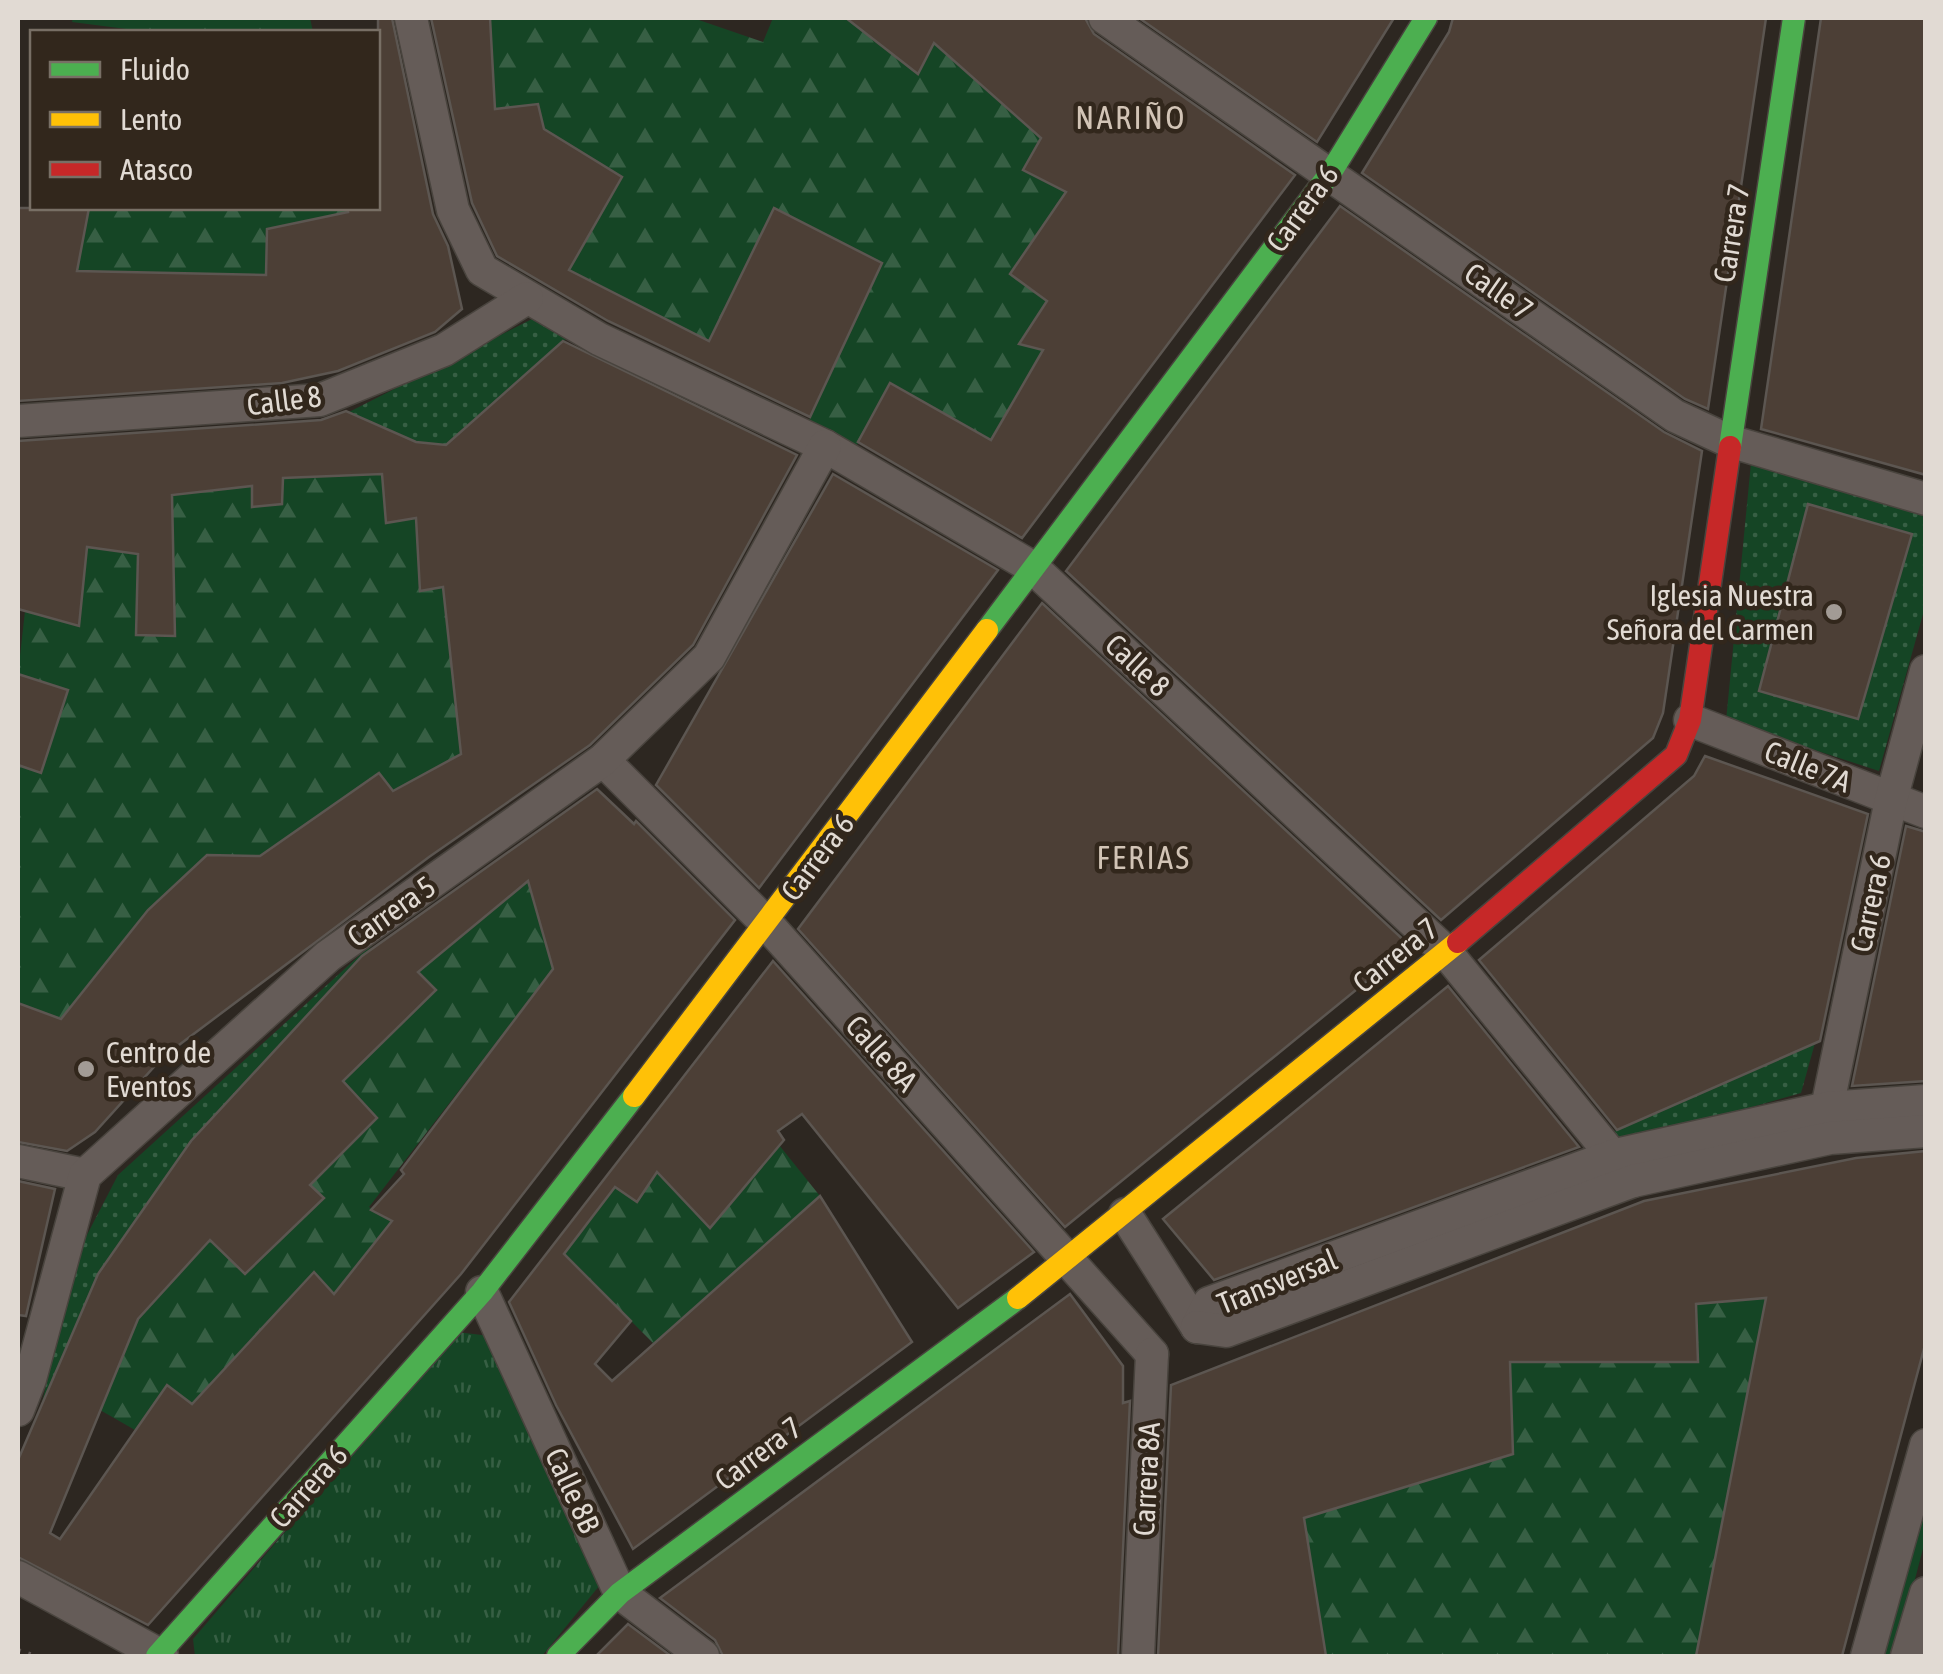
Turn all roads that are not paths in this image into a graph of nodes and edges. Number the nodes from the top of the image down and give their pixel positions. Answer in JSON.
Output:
{"nodes":[{"id":1,"x":411,"y":18,"type":"edge"},
{"id":2,"x":1105,"y":18,"type":"edge"},
{"id":3,"x":1426,"y":18,"type":"edge"},
{"id":4,"x":1794,"y":18,"type":"edge"},
{"id":5,"x":1331,"y":172,"type":"junction"},
{"id":6,"x":527,"y":298,"type":"junction"},
{"id":7,"x":18,"y":421,"type":"edge"},
{"id":8,"x":1729,"y":441,"type":"junction"},
{"id":9,"x":825,"y":446,"type":"junction"},
{"id":10,"x":1926,"y":499,"type":"edge"},
{"id":11,"x":1032,"y":567,"type":"junction"},
{"id":12,"x":1926,"y":671,"type":"edge"},
{"id":13,"x":1690,"y":720,"type":"junction"},
{"id":14,"x":603,"y":760,"type":"junction"},
{"id":15,"x":1891,"y":800,"type":"junction"},
{"id":16,"x":1926,"y":812,"type":"edge"},
{"id":17,"x":767,"y":924,"type":"junction"},
{"id":18,"x":1446,"y":952,"type":"junction"},
{"id":19,"x":1926,"y":1100,"type":"edge"},
{"id":20,"x":1829,"y":1123,"type":"junction"},
{"id":21,"x":1926,"y":1132,"type":"edge"},
{"id":22,"x":18,"y":1161,"type":"edge"},
{"id":23,"x":1624,"y":1168,"type":"junction"},
{"id":24,"x":84,"y":1174,"type":"junction"},
{"id":25,"x":1125,"y":1214,"type":"junction"},
{"id":26,"x":1069,"y":1260,"type":"junction"},
{"id":27,"x":482,"y":1292,"type":"junction"},
{"id":28,"x":1197,"y":1326,"type":"junction"},
{"id":29,"x":1152,"y":1354,"type":"junction"},
{"id":30,"x":18,"y":1410,"type":"edge"},
{"id":31,"x":1926,"y":1445,"type":"edge"},
{"id":32,"x":18,"y":1577,"type":"edge"},
{"id":33,"x":620,"y":1593,"type":"junction"},
{"id":34,"x":1926,"y":1593,"type":"edge"},
{"id":35,"x":18,"y":1600,"type":"edge"},
{"id":36,"x":116,"y":1656,"type":"edge"},
{"id":37,"x":159,"y":1656,"type":"edge"},
{"id":38,"x":558,"y":1656,"type":"edge"},
{"id":39,"x":703,"y":1656,"type":"edge"},
{"id":40,"x":1138,"y":1656,"type":"edge"},
{"id":41,"x":1866,"y":1656,"type":"edge"},
{"id":42,"x":1907,"y":1656,"type":"edge"}],
"edges":[{"from":1,"to":6,"type":"street","name":"Calle 8"},
{"from":2,"to":5,"type":"street","name":"Calle 7"},
{"from":3,"to":5,"type":"street","name":"Carrera 6"},
{"from":4,"to":8,"type":"street","name":"Carrera 7"},
{"from":5,"to":8,"type":"street","name":"Calle 7"},
{"from":5,"to":11,"type":"street","name":"Carrera 6"},
{"from":6,"to":7,"type":"street","name":"Calle 8"},
{"from":6,"to":9,"type":"street","name":"Calle 8"},
{"from":8,"to":10,"type":"street","name":"Calle 7"},
{"from":8,"to":13,"type":"street","name":"Carrera 7"},
{"from":9,"to":11,"type":"street","name":"Calle 8"},
{"from":9,"to":14,"type":"street","name":"Carrera 5"},
{"from":11,"to":17,"type":"street","name":"Carrera 6"},
{"from":11,"to":18,"type":"street","name":"Calle 8"},
{"from":12,"to":15,"type":"street","name":"Carrera 6"},
{"from":13,"to":15,"type":"street","name":"Calle 7A"},
{"from":13,"to":18,"type":"street","name":"Carrera 7"},
{"from":14,"to":17,"type":"street","name":"Calle 8A"},
{"from":14,"to":24,"type":"street","name":"Carrera 5"},
{"from":15,"to":16,"type":"street","name":"Calle 7A"},
{"from":15,"to":20,"type":"street","name":"Carrera 6"},
{"from":17,"to":26,"type":"street","name":"Calle 8A"},
{"from":17,"to":27,"type":"street","name":"Carrera 6"},
{"from":18,"to":23,"type":"street","name":"Calle 8"},
{"from":18,"to":25,"type":"street","name":"Carrera 7"},
{"from":19,"to":20,"type":"street","name":"Transversal"},
{"from":20,"to":21,"type":"street","name":"Transversal"},
{"from":20,"to":23,"type":"street","name":"Transversal"},
{"from":22,"to":24,"type":"street"},
{"from":23,"to":28,"type":"street","name":"Transversal"},
{"from":24,"to":30,"type":"street"},
{"from":25,"to":26,"type":"street","name":"Carrera 7"},
{"from":25,"to":28,"type":"street"},
{"from":26,"to":29,"type":"street","name":"Calle 8A"},
{"from":26,"to":33,"type":"street","name":"Carrera 7"},
{"from":27,"to":33,"type":"street","name":"Calle 8B"},
{"from":27,"to":37,"type":"street","name":"Carrera 6"},
{"from":28,"to":29,"type":"street"},
{"from":29,"to":40,"type":"street","name":"Carrera 8A"},
{"from":31,"to":41,"type":"street"},
{"from":32,"to":37,"type":"street"},
{"from":33,"to":38,"type":"street","name":"Carrera 7"},
{"from":33,"to":39,"type":"street","name":"Calle 8B"},
{"from":34,"to":42,"type":"street"},
{"from":35,"to":36,"type":"street"}]}
